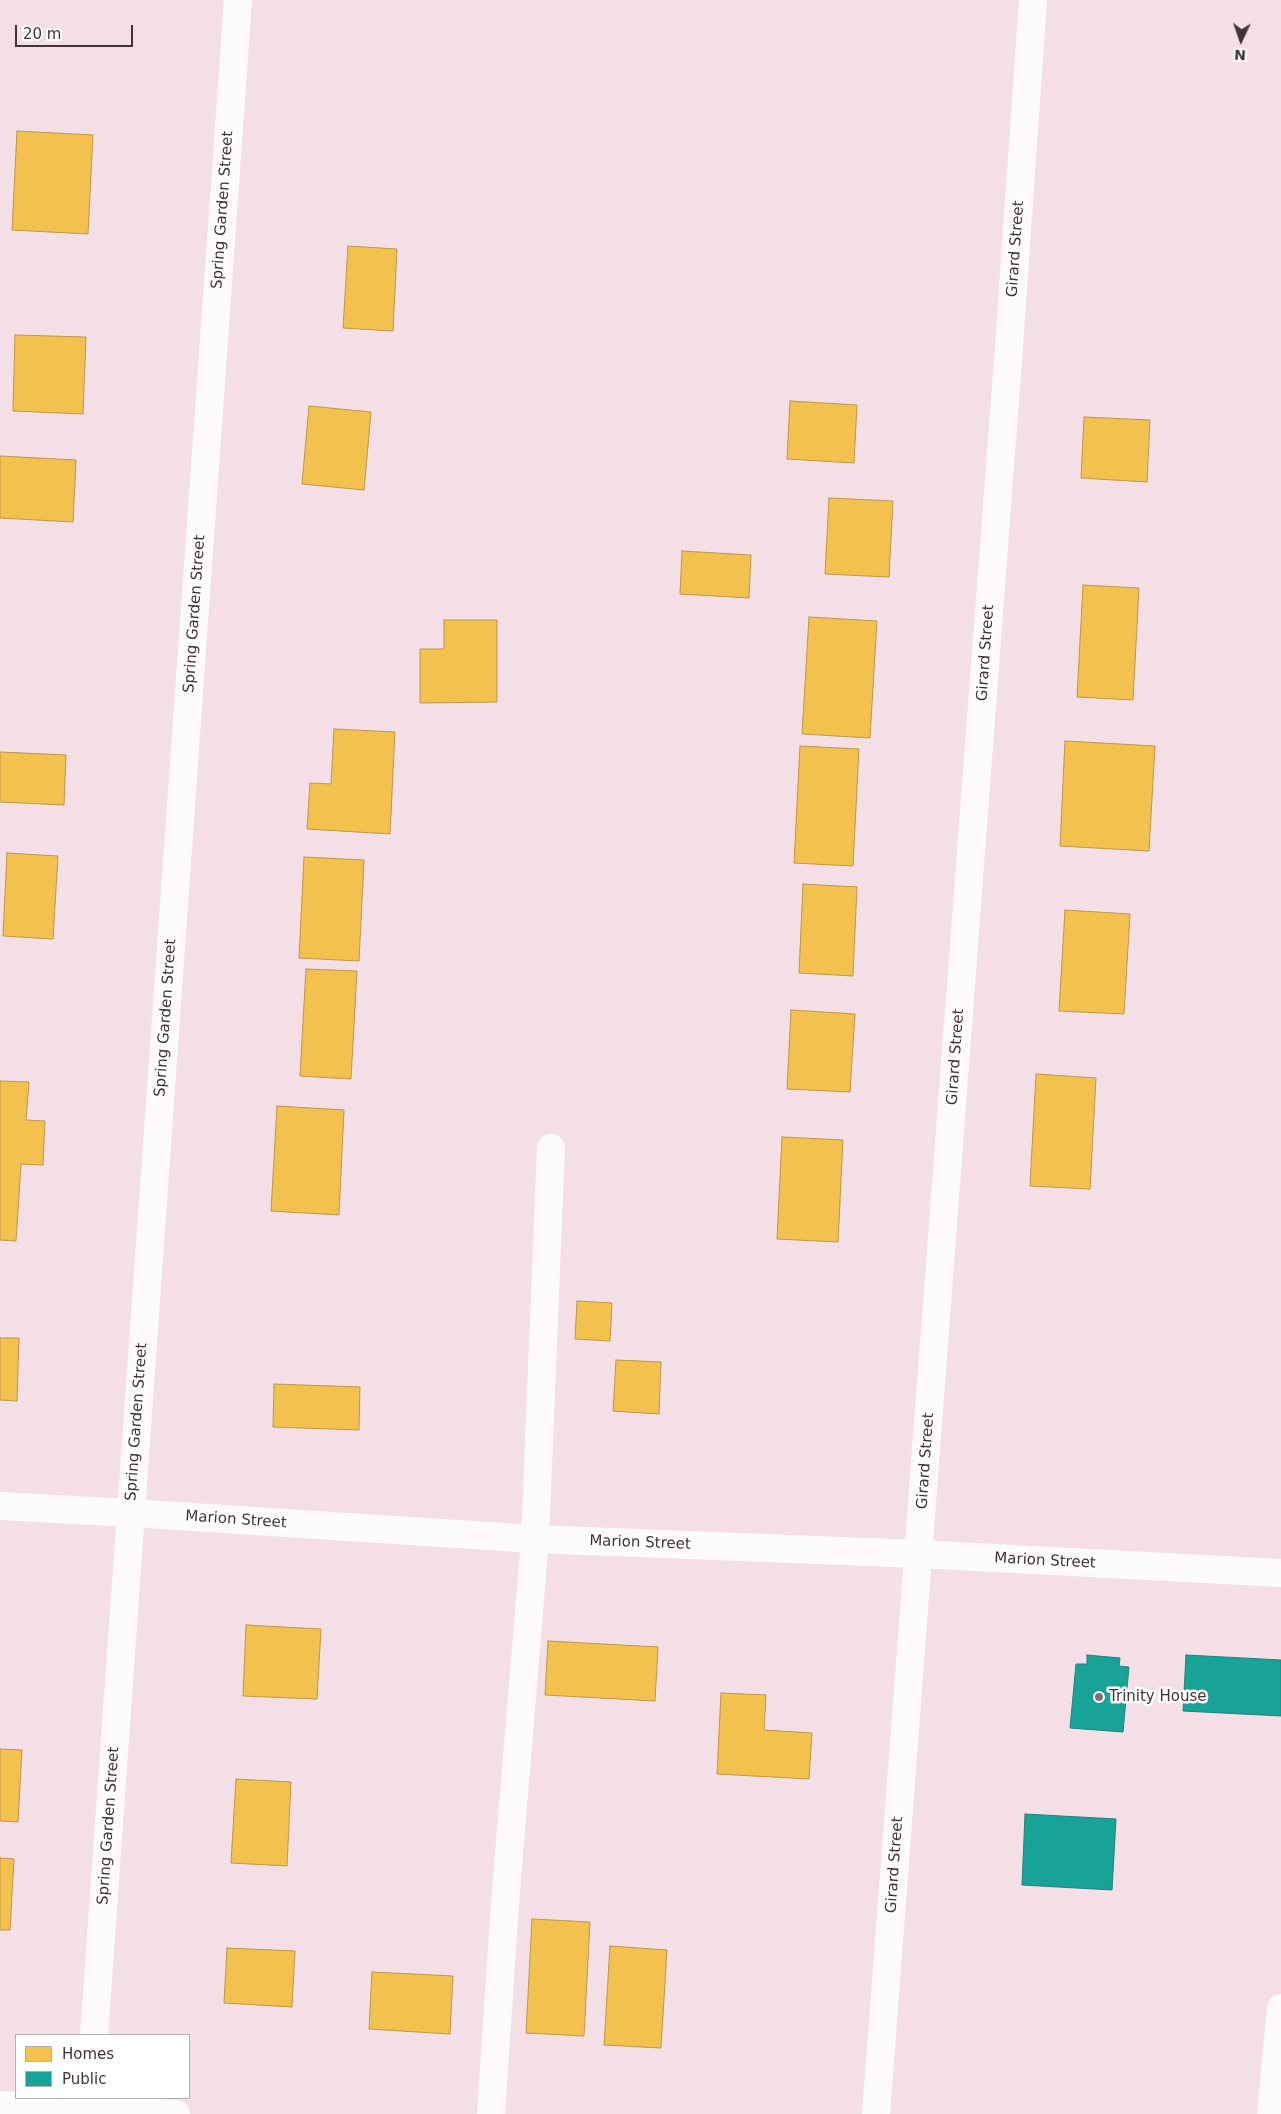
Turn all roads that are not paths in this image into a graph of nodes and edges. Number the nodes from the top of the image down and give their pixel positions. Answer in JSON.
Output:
{"nodes":[{"id":1,"x":238,"y":0,"type":"edge"},
{"id":2,"x":1033,"y":0,"type":"edge"},
{"id":3,"x":551,"y":1148,"type":"dead end"},
{"id":4,"x":0,"y":1506,"type":"edge"},
{"id":5,"x":130,"y":1513,"type":"junction"},
{"id":6,"x":535,"y":1539,"type":"junction"},
{"id":7,"x":919,"y":1554,"type":"junction"},
{"id":8,"x":1281,"y":1573,"type":"edge"},
{"id":9,"x":1281,"y":2008,"type":"edge"},
{"id":10,"x":94,"y":2034,"type":"edge"},
{"id":11,"x":90,"y":2104,"type":"edge"},
{"id":12,"x":0,"y":2105,"type":"edge"},
{"id":13,"x":166,"y":2114,"type":"edge"},
{"id":14,"x":176,"y":2114,"type":"edge"},
{"id":15,"x":491,"y":2114,"type":"edge"},
{"id":16,"x":876,"y":2114,"type":"edge"},
{"id":17,"x":1271,"y":2114,"type":"edge"}],
"edges":[{"from":1,"to":5,"type":"street","name":"Spring Garden Street"},
{"from":2,"to":7,"type":"street","name":"Girard Street"},
{"from":3,"to":6,"type":"street"},
{"from":4,"to":5,"type":"street","name":"Marion Street"},
{"from":5,"to":6,"type":"street","name":"Marion Street"},
{"from":5,"to":10,"type":"street","name":"Spring Garden Street"},
{"from":6,"to":7,"type":"street","name":"Marion Street"},
{"from":6,"to":15,"type":"street"},
{"from":7,"to":8,"type":"street","name":"Marion Street"},
{"from":7,"to":16,"type":"street","name":"Girard Street"},
{"from":9,"to":17,"type":"street"},
{"from":11,"to":12,"type":"street"},
{"from":11,"to":13,"type":"street"},
{"from":13,"to":14,"type":"street"}]}
